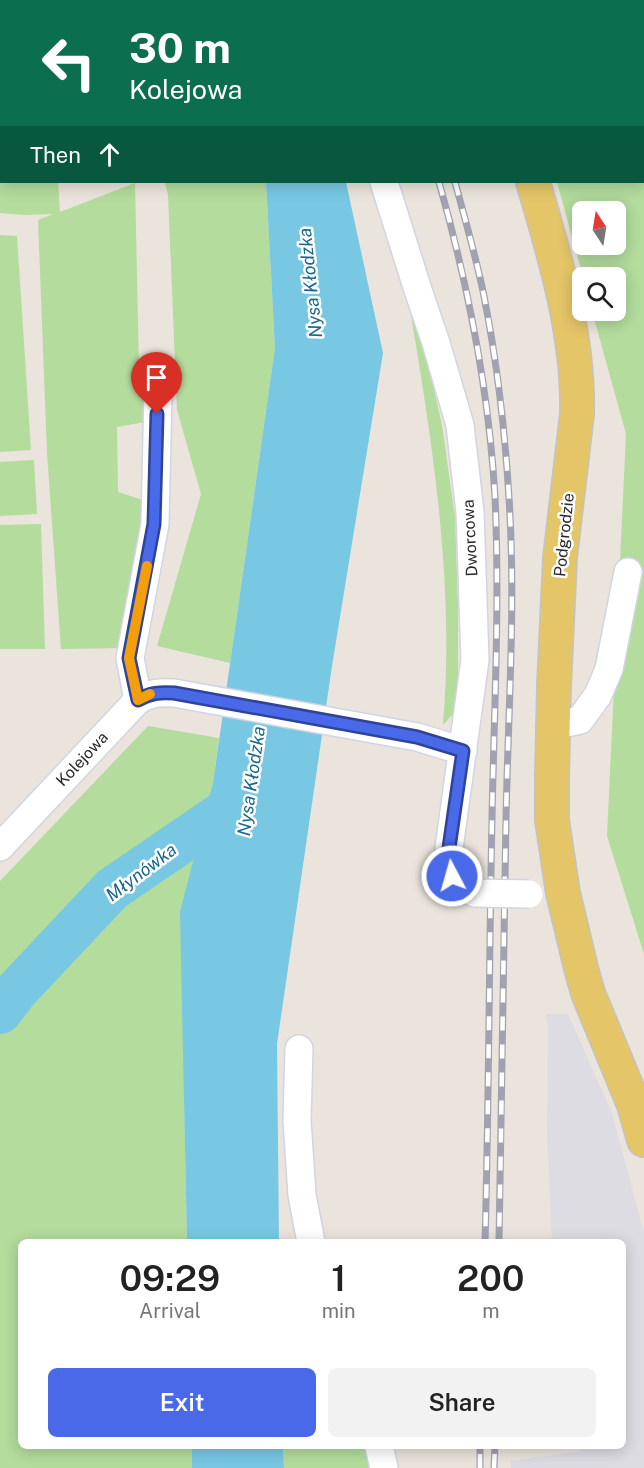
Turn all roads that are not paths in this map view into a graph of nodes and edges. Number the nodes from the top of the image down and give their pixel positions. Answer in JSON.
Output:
{"nodes":[{"id":1,"x":384,"y":183,"type":"edge"},
{"id":2,"x":533,"y":183,"type":"edge"},
{"id":3,"x":158,"y":392,"type":"dead end"},
{"id":4,"x":628,"y":572,"type":"dead end"},
{"id":5,"x":138,"y":700,"type":"junction"},
{"id":6,"x":553,"y":726,"type":"junction"},
{"id":7,"x":463,"y":751,"type":"junction"},
{"id":8,"x":0,"y":847,"type":"edge"},
{"id":9,"x":563,"y":893,"type":"junction"},
{"id":10,"x":299,"y":1049,"type":"dead end"},
{"id":11,"x":644,"y":1140,"type":"edge"},
{"id":12,"x":310,"y":1239,"type":"edge"},
{"id":13,"x":380,"y":1449,"type":"edge"},
{"id":14,"x":384,"y":1468,"type":"edge"}],
"edges":[{"from":1,"to":7,"type":"street","name":"Dworcowa"},
{"from":2,"to":6,"type":"main road","name":"Podgrodzie"},
{"from":3,"to":5,"type":"street"},
{"from":4,"to":6,"type":"street"},
{"from":5,"to":7,"type":"street"},
{"from":5,"to":8,"type":"street","name":"Kolejowa"},
{"from":6,"to":9,"type":"main road","name":"Podgrodzie"},
{"from":7,"to":9,"type":"street","name":"Dworcowa","bridge":true},
{"from":9,"to":11,"type":"main road","name":"Podgrodzie"},
{"from":10,"to":12,"type":"street"},
{"from":13,"to":14,"type":"street"}]}
